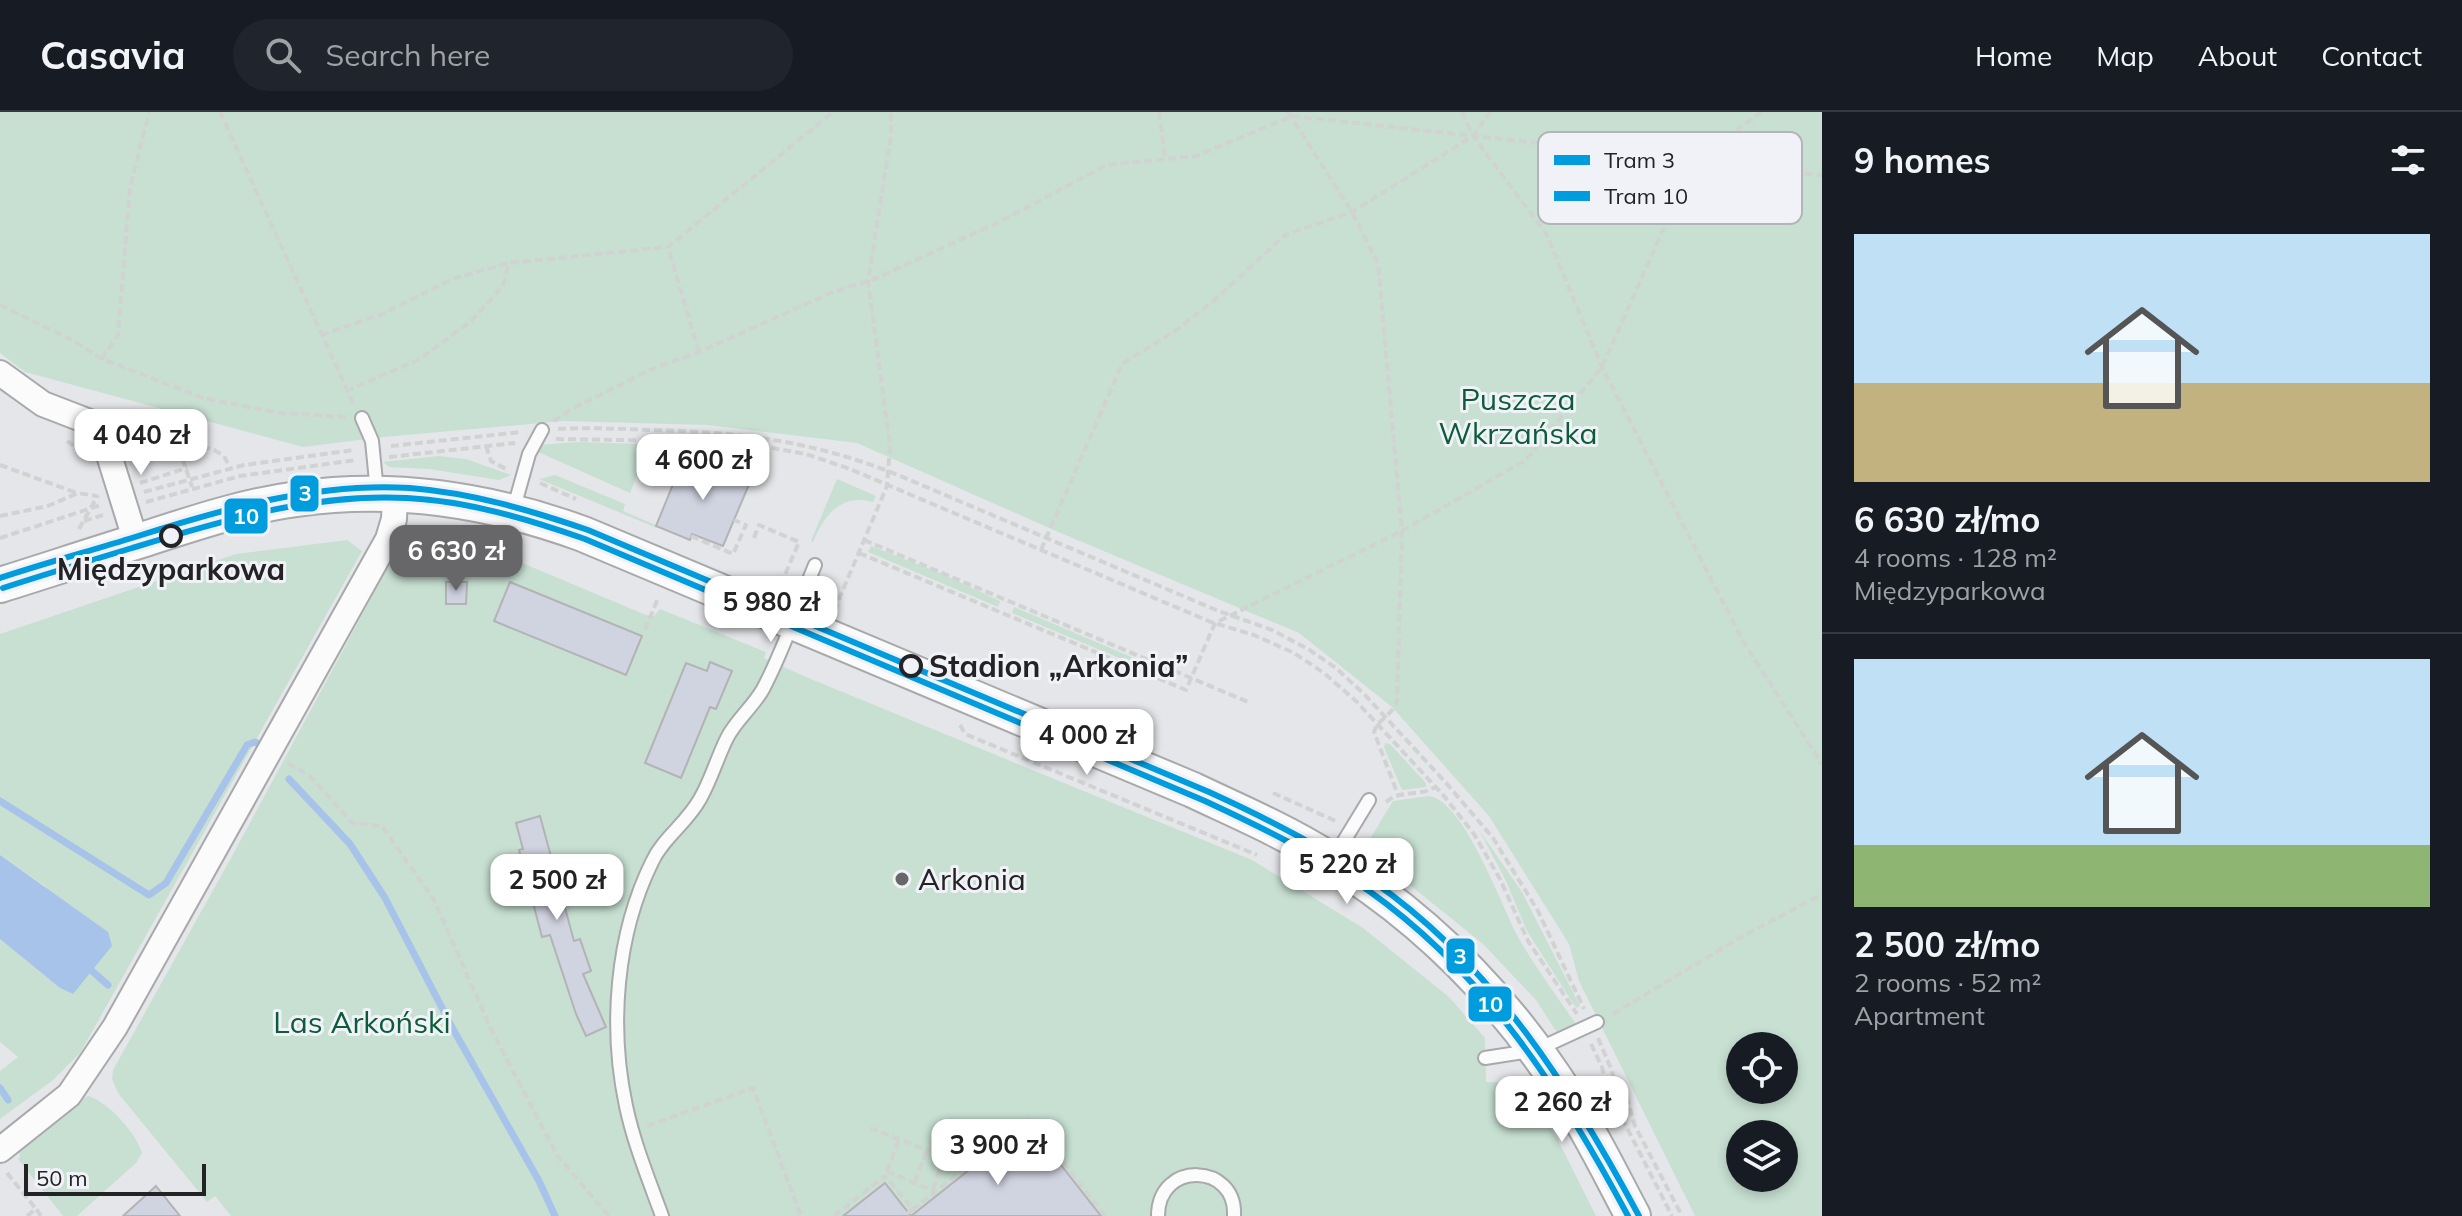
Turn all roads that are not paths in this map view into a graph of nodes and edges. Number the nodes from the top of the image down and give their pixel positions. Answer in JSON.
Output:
{"nodes":[{"id":1,"x":0,"y":373,"type":"edge"},
{"id":2,"x":362,"y":418,"type":"road end"},
{"id":3,"x":538,"y":435,"type":"road end"},
{"id":4,"x":386,"y":493,"type":"junction"},
{"id":5,"x":513,"y":511,"type":"junction"},
{"id":6,"x":136,"y":542,"type":"junction"},
{"id":7,"x":815,"y":565,"type":"dead end"},
{"id":8,"x":0,"y":585,"type":"edge"},
{"id":9,"x":798,"y":607,"type":"junction"},
{"id":10,"x":1369,"y":800,"type":"dead end"},
{"id":11,"x":1332,"y":861,"type":"junction"},
{"id":12,"x":1591,"y":1025,"type":"road end"},
{"id":13,"x":1536,"y":1050,"type":"junction"},
{"id":14,"x":1485,"y":1058,"type":"dead end"},
{"id":15,"x":0,"y":1150,"type":"edge"},
{"id":16,"x":662,"y":1216,"type":"edge"},
{"id":17,"x":1158,"y":1216,"type":"edge"},
{"id":18,"x":1234,"y":1216,"type":"edge"},
{"id":19,"x":1633,"y":1216,"type":"edge"}],
"edges":[{"from":1,"to":6,"type":"street"},
{"from":2,"to":4,"type":"lane"},
{"from":3,"to":5,"type":"lane"},
{"from":4,"to":5,"type":"street"},
{"from":4,"to":6,"type":"street"},
{"from":4,"to":15,"type":"street"},
{"from":5,"to":9,"type":"street"},
{"from":6,"to":8,"type":"street"},
{"from":7,"to":9,"type":"lane"},
{"from":9,"to":11,"type":"street"},
{"from":9,"to":16,"type":"lane"},
{"from":10,"to":11,"type":"lane"},
{"from":11,"to":13,"type":"street"},
{"from":12,"to":13,"type":"lane"},
{"from":13,"to":14,"type":"lane"},
{"from":13,"to":19,"type":"street"},
{"from":17,"to":18,"type":"lane"}]}
